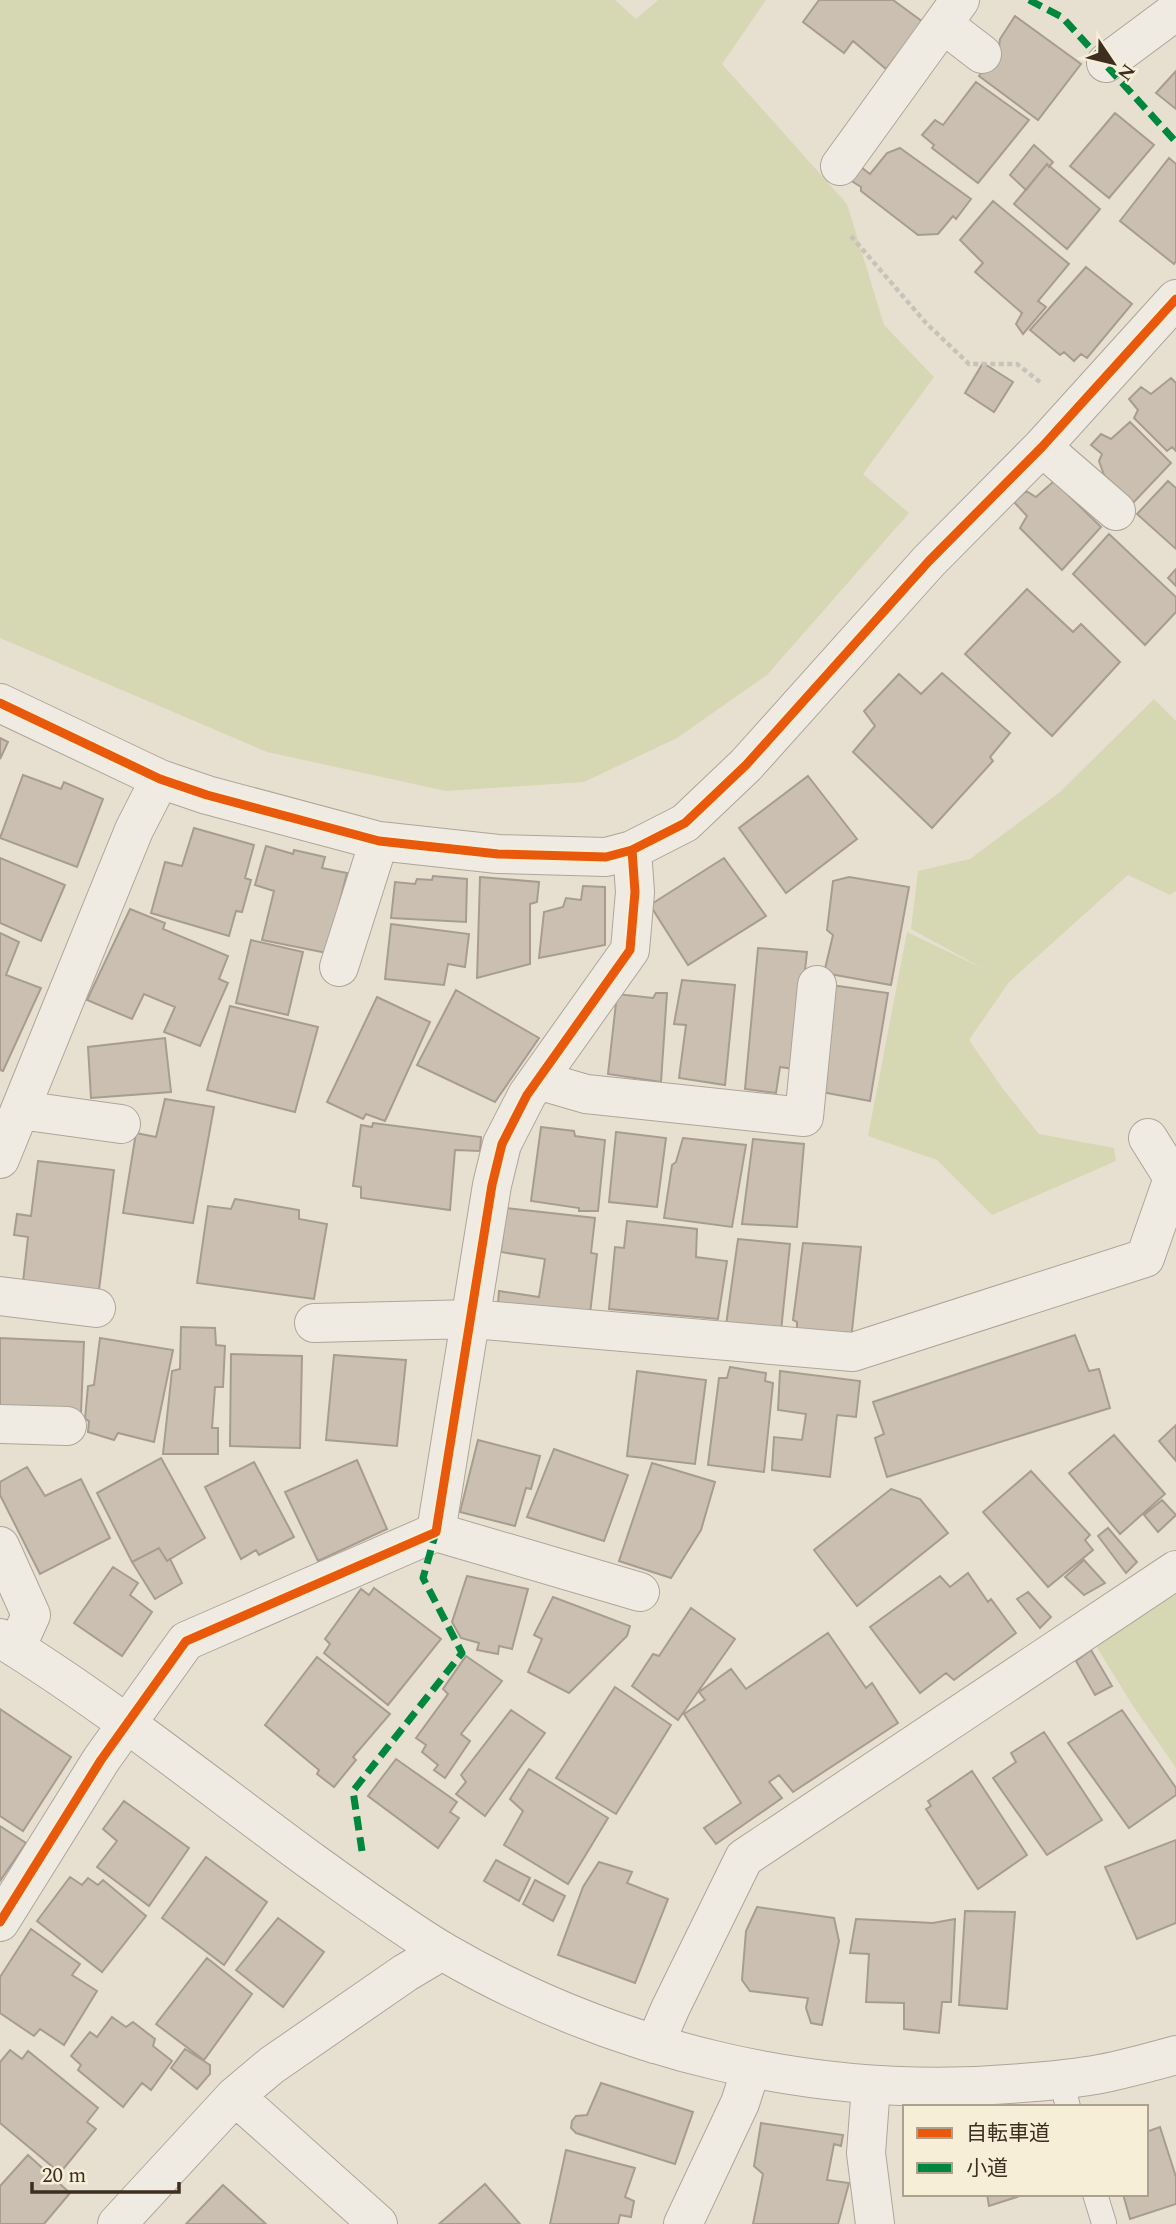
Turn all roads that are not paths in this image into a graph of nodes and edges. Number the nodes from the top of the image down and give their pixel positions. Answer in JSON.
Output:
{"nodes":[{"id":1,"x":1176,"y":11,"type":"edge"},
{"id":2,"x":951,"y":12,"type":"edge"},
{"id":3,"x":982,"y":54,"type":"dead end"},
{"id":4,"x":1106,"y":63,"type":"dead end"},
{"id":5,"x":840,"y":166,"type":"dead end"},
{"id":6,"x":1176,"y":299,"type":"edge"},
{"id":7,"x":1042,"y":447,"type":"junction"},
{"id":8,"x":1116,"y":512,"type":"dead end"},
{"id":9,"x":0,"y":703,"type":"edge"},
{"id":10,"x":160,"y":779,"type":"junction"},
{"id":11,"x":379,"y":841,"type":"junction"},
{"id":12,"x":632,"y":850,"type":"junction"},
{"id":13,"x":340,"y":967,"type":"dead end"},
{"id":14,"x":817,"y":985,"type":"dead end"},
{"id":15,"x":538,"y":1080,"type":"junction"},
{"id":16,"x":20,"y":1110,"type":"junction"},
{"id":17,"x":121,"y":1124,"type":"dead end"},
{"id":18,"x":1148,"y":1138,"type":"dead end"},
{"id":19,"x":0,"y":1159,"type":"edge"},
{"id":20,"x":0,"y":1296,"type":"edge"},
{"id":21,"x":96,"y":1308,"type":"dead end"},
{"id":22,"x":472,"y":1320,"type":"junction"},
{"id":23,"x":314,"y":1323,"type":"dead end"},
{"id":24,"x":0,"y":1424,"type":"edge"},
{"id":25,"x":67,"y":1426,"type":"dead end"},
{"id":26,"x":436,"y":1532,"type":"junction"},
{"id":27,"x":0,"y":1546,"type":"edge"},
{"id":28,"x":1176,"y":1570,"type":"edge"},
{"id":29,"x":640,"y":1592,"type":"dead end"},
{"id":30,"x":8,"y":1643,"type":"edge"},
{"id":31,"x":128,"y":1724,"type":"junction"},
{"id":32,"x":0,"y":1922,"type":"edge"},
{"id":33,"x":442,"y":1951,"type":"junction"},
{"id":34,"x":655,"y":2044,"type":"junction"},
{"id":35,"x":1176,"y":2055,"type":"edge"},
{"id":36,"x":751,"y":2069,"type":"junction"},
{"id":37,"x":871,"y":2086,"type":"junction"},
{"id":38,"x":1065,"y":2093,"type":"edge"},
{"id":39,"x":235,"y":2096,"type":"junction"},
{"id":40,"x":1096,"y":2196,"type":"edge"},
{"id":41,"x":1104,"y":2222,"type":"edge"},
{"id":42,"x":117,"y":2224,"type":"edge"},
{"id":43,"x":378,"y":2224,"type":"edge"},
{"id":44,"x":683,"y":2224,"type":"edge"},
{"id":45,"x":875,"y":2224,"type":"edge"}],
"edges":[{"from":1,"to":4,"type":"street"},
{"from":2,"to":3,"type":"street"},
{"from":2,"to":5,"type":"street"},
{"from":6,"to":7,"type":"street"},
{"from":7,"to":8,"type":"street"},
{"from":7,"to":12,"type":"street"},
{"from":9,"to":10,"type":"street"},
{"from":10,"to":11,"type":"street"},
{"from":10,"to":16,"type":"street"},
{"from":11,"to":12,"type":"street"},
{"from":11,"to":13,"type":"street"},
{"from":12,"to":15,"type":"street"},
{"from":14,"to":15,"type":"street"},
{"from":15,"to":22,"type":"street"},
{"from":16,"to":17,"type":"street"},
{"from":16,"to":19,"type":"street"},
{"from":18,"to":22,"type":"street"},
{"from":20,"to":21,"type":"street"},
{"from":22,"to":23,"type":"street"},
{"from":22,"to":26,"type":"street"},
{"from":24,"to":25,"type":"street"},
{"from":26,"to":29,"type":"street"},
{"from":26,"to":31,"type":"street"},
{"from":27,"to":30,"type":"street"},
{"from":28,"to":34,"type":"street"},
{"from":30,"to":31,"type":"street"},
{"from":31,"to":32,"type":"street"},
{"from":31,"to":33,"type":"street"},
{"from":33,"to":34,"type":"street"},
{"from":33,"to":39,"type":"street"},
{"from":34,"to":36,"type":"street"},
{"from":35,"to":38,"type":"street"},
{"from":36,"to":37,"type":"street"},
{"from":36,"to":44,"type":"street"},
{"from":37,"to":38,"type":"street"},
{"from":37,"to":45,"type":"street"},
{"from":39,"to":42,"type":"street"},
{"from":39,"to":43,"type":"street"},
{"from":40,"to":41,"type":"lane"}]}
